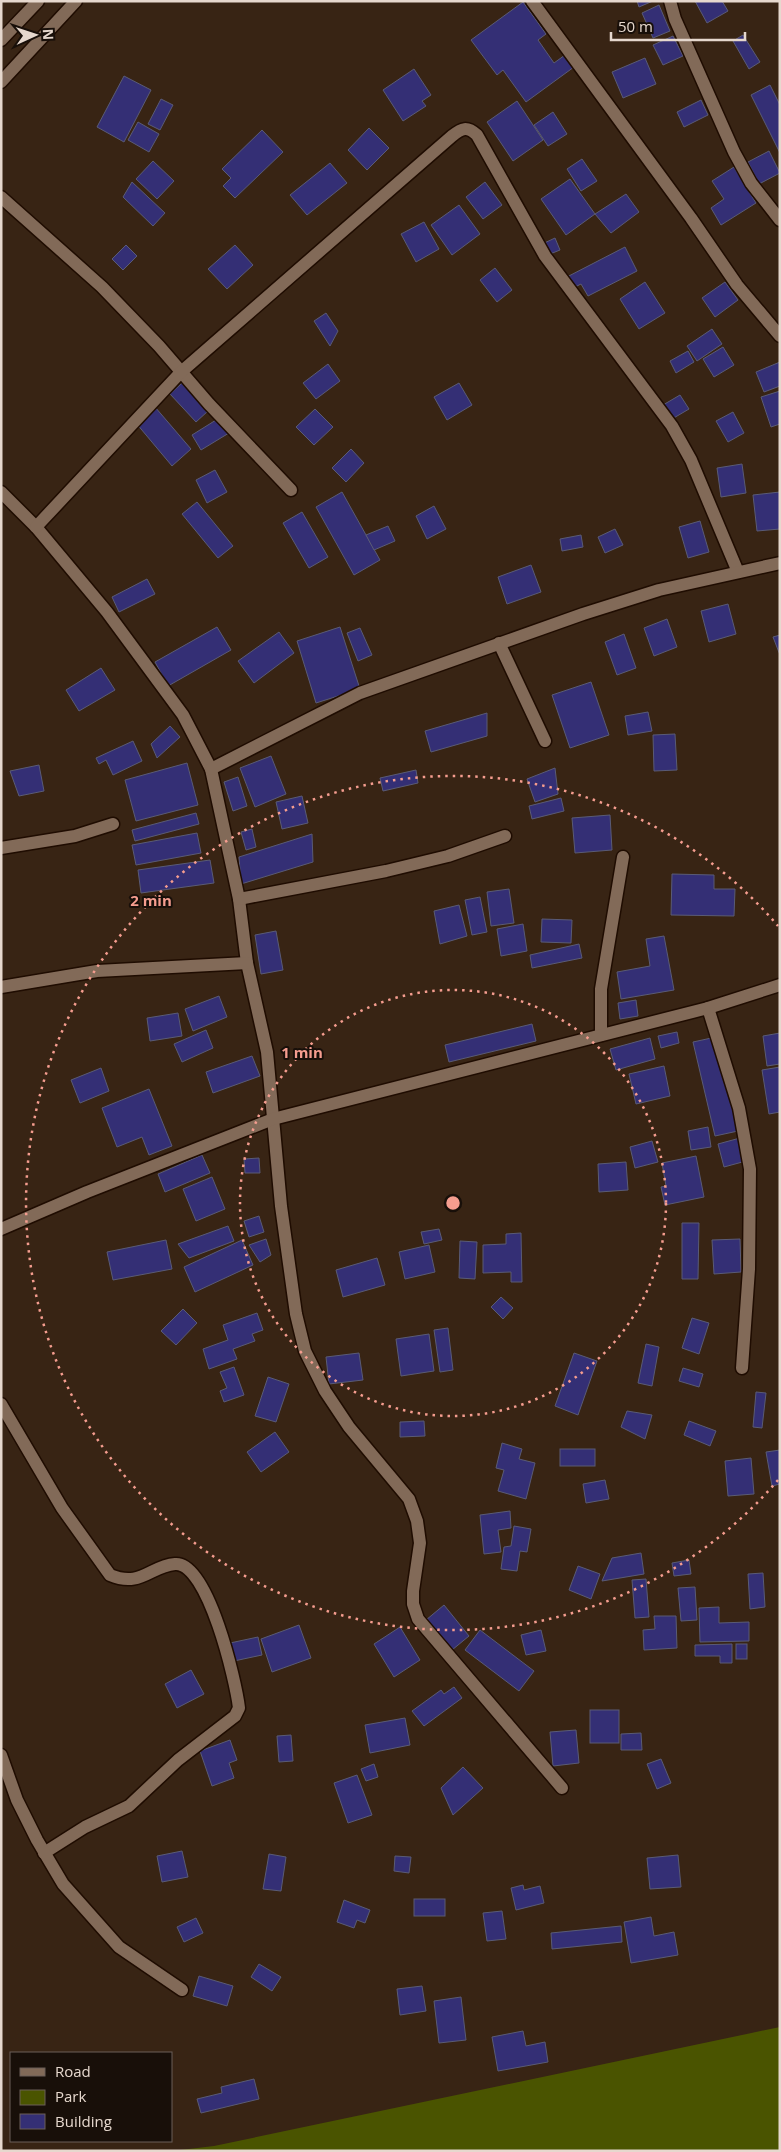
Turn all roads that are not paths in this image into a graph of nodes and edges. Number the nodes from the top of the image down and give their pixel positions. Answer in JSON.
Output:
{"nodes":[{"id":1,"x":38,"y":1,"type":"edge"},
{"id":2,"x":76,"y":1,"type":"edge"},
{"id":3,"x":532,"y":1,"type":"edge"},
{"id":4,"x":670,"y":1,"type":"edge"},
{"id":5,"x":1,"y":40,"type":"edge"},
{"id":6,"x":1,"y":82,"type":"edge"},
{"id":7,"x":1,"y":196,"type":"edge"},
{"id":8,"x":780,"y":220,"type":"edge"},
{"id":9,"x":780,"y":336,"type":"edge"},
{"id":10,"x":181,"y":372,"type":"junction"},
{"id":11,"x":291,"y":490,"type":"dead end"},
{"id":12,"x":1,"y":492,"type":"edge"},
{"id":13,"x":36,"y":527,"type":"junction"},
{"id":14,"x":780,"y":563,"type":"edge"},
{"id":15,"x":738,"y":572,"type":"junction"},
{"id":16,"x":499,"y":643,"type":"junction"},
{"id":17,"x":545,"y":740,"type":"dead end"},
{"id":18,"x":211,"y":769,"type":"junction"},
{"id":19,"x":112,"y":824,"type":"dead end"},
{"id":20,"x":505,"y":836,"type":"dead end"},
{"id":21,"x":1,"y":848,"type":"edge"},
{"id":22,"x":623,"y":857,"type":"dead end"},
{"id":23,"x":239,"y":899,"type":"junction"},
{"id":24,"x":247,"y":963,"type":"junction"},
{"id":25,"x":780,"y":985,"type":"edge"},
{"id":26,"x":1,"y":987,"type":"edge"},
{"id":27,"x":708,"y":1008,"type":"junction"},
{"id":28,"x":601,"y":1035,"type":"junction"},
{"id":29,"x":273,"y":1119,"type":"junction"},
{"id":30,"x":1,"y":1229,"type":"edge"},
{"id":31,"x":742,"y":1368,"type":"dead end"},
{"id":32,"x":1,"y":1404,"type":"edge"},
{"id":33,"x":1,"y":1755,"type":"edge"},
{"id":34,"x":6,"y":1781,"type":"edge"},
{"id":35,"x":562,"y":1788,"type":"dead end"},
{"id":36,"x":44,"y":1853,"type":"junction"},
{"id":37,"x":182,"y":1990,"type":"dead end"}],
"edges":[{"from":1,"to":5,"type":"street"},
{"from":2,"to":6,"type":"street"},
{"from":3,"to":9,"type":"street"},
{"from":4,"to":8,"type":"street"},
{"from":7,"to":10,"type":"street"},
{"from":10,"to":11,"type":"street"},
{"from":10,"to":13,"type":"street"},
{"from":10,"to":15,"type":"street"},
{"from":12,"to":13,"type":"street"},
{"from":13,"to":18,"type":"street"},
{"from":14,"to":15,"type":"street"},
{"from":15,"to":16,"type":"street"},
{"from":16,"to":17,"type":"street"},
{"from":16,"to":18,"type":"street"},
{"from":18,"to":23,"type":"street"},
{"from":19,"to":21,"type":"street"},
{"from":20,"to":23,"type":"street"},
{"from":22,"to":28,"type":"street"},
{"from":23,"to":24,"type":"street"},
{"from":24,"to":26,"type":"street"},
{"from":24,"to":29,"type":"street"},
{"from":25,"to":27,"type":"street"},
{"from":27,"to":28,"type":"street"},
{"from":27,"to":31,"type":"street"},
{"from":28,"to":29,"type":"street"},
{"from":29,"to":30,"type":"street"},
{"from":29,"to":35,"type":"street"},
{"from":32,"to":36,"type":"street"},
{"from":33,"to":34,"type":"street"},
{"from":34,"to":36,"type":"street"},
{"from":36,"to":37,"type":"street"}]}
